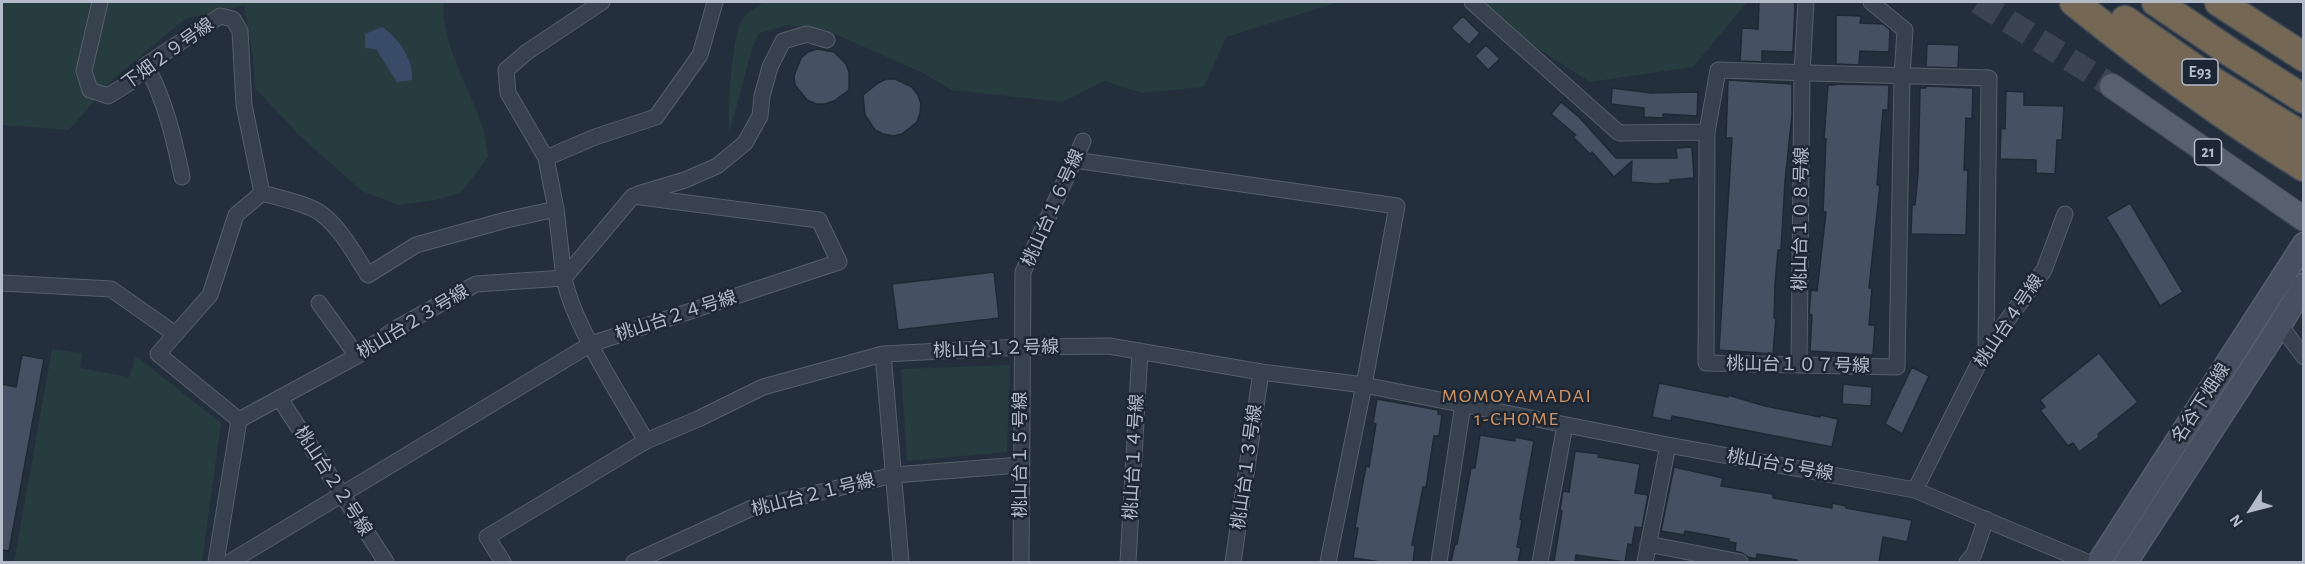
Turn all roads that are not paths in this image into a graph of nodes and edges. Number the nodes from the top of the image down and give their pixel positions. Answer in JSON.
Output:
{"nodes":[{"id":1,"x":100,"y":2,"type":"edge"},
{"id":2,"x":602,"y":2,"type":"edge"},
{"id":3,"x":715,"y":2,"type":"edge"},
{"id":4,"x":1472,"y":2,"type":"edge"},
{"id":5,"x":1806,"y":2,"type":"edge"},
{"id":6,"x":1871,"y":2,"type":"edge"},
{"id":7,"x":2074,"y":2,"type":"edge"},
{"id":8,"x":2100,"y":2,"type":"edge"},
{"id":9,"x":2156,"y":2,"type":"edge"},
{"id":10,"x":2219,"y":2,"type":"edge"},
{"id":11,"x":827,"y":40,"type":"dead end"},
{"id":12,"x":2304,"y":57,"type":"edge"},
{"id":13,"x":146,"y":66,"type":"junction"},
{"id":14,"x":1802,"y":73,"type":"junction"},
{"id":15,"x":1902,"y":76,"type":"junction"},
{"id":16,"x":2112,"y":86,"type":"tunnel mouth"},
{"id":17,"x":2304,"y":99,"type":"edge"},
{"id":18,"x":1707,"y":132,"type":"junction"},
{"id":19,"x":2304,"y":137,"type":"edge"},
{"id":20,"x":1083,"y":141,"type":"dead end"},
{"id":21,"x":546,"y":158,"type":"junction"},
{"id":22,"x":1074,"y":160,"type":"junction"},
{"id":23,"x":2304,"y":167,"type":"edge"},
{"id":24,"x":182,"y":177,"type":"dead end"},
{"id":25,"x":262,"y":193,"type":"junction"},
{"id":26,"x":633,"y":196,"type":"junction"},
{"id":27,"x":556,"y":209,"type":"junction"},
{"id":28,"x":2065,"y":214,"type":"dead end"},
{"id":29,"x":2304,"y":219,"type":"edge"},
{"id":30,"x":2304,"y":244,"type":"edge"},
{"id":31,"x":564,"y":278,"type":"junction"},
{"id":32,"x":2,"y":284,"type":"edge"},
{"id":33,"x":2304,"y":285,"type":"edge"},
{"id":34,"x":319,"y":303,"type":"dead end"},
{"id":35,"x":2280,"y":325,"type":"junction"},
{"id":36,"x":175,"y":334,"type":"junction"},
{"id":37,"x":591,"y":344,"type":"junction"},
{"id":38,"x":1022,"y":347,"type":"junction"},
{"id":39,"x":1986,"y":349,"type":"junction"},
{"id":40,"x":1140,"y":351,"type":"junction"},
{"id":41,"x":884,"y":354,"type":"junction"},
{"id":42,"x":357,"y":356,"type":"junction"},
{"id":43,"x":2304,"y":357,"type":"edge"},
{"id":44,"x":1799,"y":365,"type":"junction"},
{"id":45,"x":1261,"y":372,"type":"junction"},
{"id":46,"x":1364,"y":385,"type":"junction"},
{"id":47,"x":280,"y":399,"type":"junction"},
{"id":48,"x":1463,"y":404,"type":"junction"},
{"id":49,"x":239,"y":420,"type":"junction"},
{"id":50,"x":1565,"y":425,"type":"junction"},
{"id":51,"x":646,"y":441,"type":"junction"},
{"id":52,"x":1668,"y":445,"type":"junction"},
{"id":53,"x":1020,"y":465,"type":"junction"},
{"id":54,"x":894,"y":475,"type":"junction"},
{"id":55,"x":1915,"y":490,"type":"junction"},
{"id":56,"x":343,"y":495,"type":"junction"},
{"id":57,"x":1986,"y":519,"type":"junction"},
{"id":58,"x":1648,"y":544,"type":"junction"},
{"id":59,"x":216,"y":562,"type":"edge"},
{"id":60,"x":230,"y":562,"type":"edge"},
{"id":61,"x":386,"y":562,"type":"edge"},
{"id":62,"x":503,"y":562,"type":"edge"},
{"id":63,"x":634,"y":562,"type":"edge"},
{"id":64,"x":901,"y":562,"type":"edge"},
{"id":65,"x":1021,"y":562,"type":"edge"},
{"id":66,"x":1128,"y":562,"type":"edge"},
{"id":67,"x":1233,"y":562,"type":"edge"},
{"id":68,"x":1328,"y":562,"type":"edge"},
{"id":69,"x":1438,"y":562,"type":"edge"},
{"id":70,"x":1540,"y":562,"type":"edge"},
{"id":71,"x":1645,"y":562,"type":"edge"},
{"id":72,"x":1740,"y":562,"type":"edge"},
{"id":73,"x":1967,"y":562,"type":"edge"},
{"id":74,"x":2087,"y":562,"type":"edge"},
{"id":75,"x":2099,"y":562,"type":"edge"},
{"id":76,"x":2126,"y":562,"type":"edge"}],
"edges":[{"from":1,"to":13,"type":"street","name":"下畑２９号線"},
{"from":2,"to":21,"type":"street"},
{"from":3,"to":21,"type":"street"},
{"from":4,"to":18,"type":"street"},
{"from":5,"to":14,"type":"street","name":"桃山台１０８号線"},
{"from":6,"to":15,"type":"street"},
{"from":7,"to":23,"type":"highway"},
{"from":8,"to":19,"type":"highway","number":"E93"},
{"from":9,"to":17,"type":"highway","number":"E93"},
{"from":10,"to":12,"type":"highway"},
{"from":11,"to":26,"type":"street"},
{"from":13,"to":24,"type":"street"},
{"from":13,"to":25,"type":"street","name":"下畑２９号線"},
{"from":14,"to":15,"type":"street","name":"桃山台１０７号線"},
{"from":14,"to":18,"type":"street","name":"桃山台１０７号線"},
{"from":14,"to":44,"type":"street","name":"桃山台１０８号線"},
{"from":15,"to":39,"type":"street","name":"桃山台１０７号線"},
{"from":15,"to":44,"type":"street","name":"桃山台１０７号線"},
{"from":16,"to":29,"type":"main road","number":"21"},
{"from":18,"to":44,"type":"street","name":"桃山台１０７号線"},
{"from":20,"to":22,"type":"street","name":"桃山台１６号線"},
{"from":21,"to":27,"type":"street"},
{"from":22,"to":38,"type":"street","name":"桃山台１６号線"},
{"from":22,"to":46,"type":"street"},
{"from":25,"to":27,"type":"street"},
{"from":25,"to":36,"type":"street"},
{"from":26,"to":31,"type":"street"},
{"from":26,"to":37,"type":"street","name":"桃山台２４号線"},
{"from":27,"to":31,"type":"street"},
{"from":28,"to":39,"type":"street","name":"桃山台４号線"},
{"from":30,"to":75,"type":"street","name":"名谷下畑線"},
{"from":31,"to":37,"type":"street"},
{"from":31,"to":42,"type":"street","name":"桃山台２３号線"},
{"from":32,"to":36,"type":"street"},
{"from":33,"to":35,"type":"street","name":"名谷下畑線"},
{"from":34,"to":42,"type":"street"},
{"from":35,"to":43,"type":"street"},
{"from":35,"to":76,"type":"street","name":"名谷下畑線"},
{"from":36,"to":49,"type":"street"},
{"from":37,"to":51,"type":"street"},
{"from":37,"to":56,"type":"street","name":"桃山台２４号線"},
{"from":38,"to":40,"type":"street","name":"桃山台１２号線"},
{"from":38,"to":41,"type":"street","name":"桃山台１２号線"},
{"from":38,"to":53,"type":"street","name":"桃山台１５号線"},
{"from":39,"to":55,"type":"street","name":"桃山台４号線"},
{"from":40,"to":45,"type":"street","name":"桃山台１２号線"},
{"from":40,"to":66,"type":"street","name":"桃山台１４号線"},
{"from":41,"to":51,"type":"street","name":"桃山台１２号線"},
{"from":41,"to":54,"type":"street"},
{"from":42,"to":47,"type":"street","name":"桃山台２３号線"},
{"from":45,"to":46,"type":"street","name":"桃山台１２号線"},
{"from":45,"to":67,"type":"street","name":"桃山台１３号線"},
{"from":46,"to":48,"type":"street","name":"桃山台１２号線"},
{"from":46,"to":68,"type":"street"},
{"from":47,"to":49,"type":"street","name":"桃山台２３号線"},
{"from":47,"to":56,"type":"street","name":"桃山台２２号線"},
{"from":48,"to":50,"type":"street","name":"桃山台５号線"},
{"from":48,"to":69,"type":"street"},
{"from":49,"to":59,"type":"street"},
{"from":50,"to":52,"type":"street","name":"桃山台５号線"},
{"from":50,"to":70,"type":"street"},
{"from":51,"to":62,"type":"street","name":"桃山台１２号線"},
{"from":52,"to":55,"type":"street","name":"桃山台５号線"},
{"from":52,"to":58,"type":"street"},
{"from":53,"to":54,"type":"street","name":"桃山台２１号線"},
{"from":53,"to":65,"type":"street","name":"桃山台１５号線"},
{"from":54,"to":63,"type":"street","name":"桃山台２１号線"},
{"from":54,"to":64,"type":"street"},
{"from":55,"to":57,"type":"street","name":"桃山台５号線"},
{"from":56,"to":60,"type":"street","name":"桃山台２４号線"},
{"from":56,"to":61,"type":"street","name":"桃山台２２号線"},
{"from":57,"to":73,"type":"street"},
{"from":57,"to":74,"type":"street","name":"桃山台５号線"},
{"from":58,"to":71,"type":"street"},
{"from":58,"to":72,"type":"street"}]}
